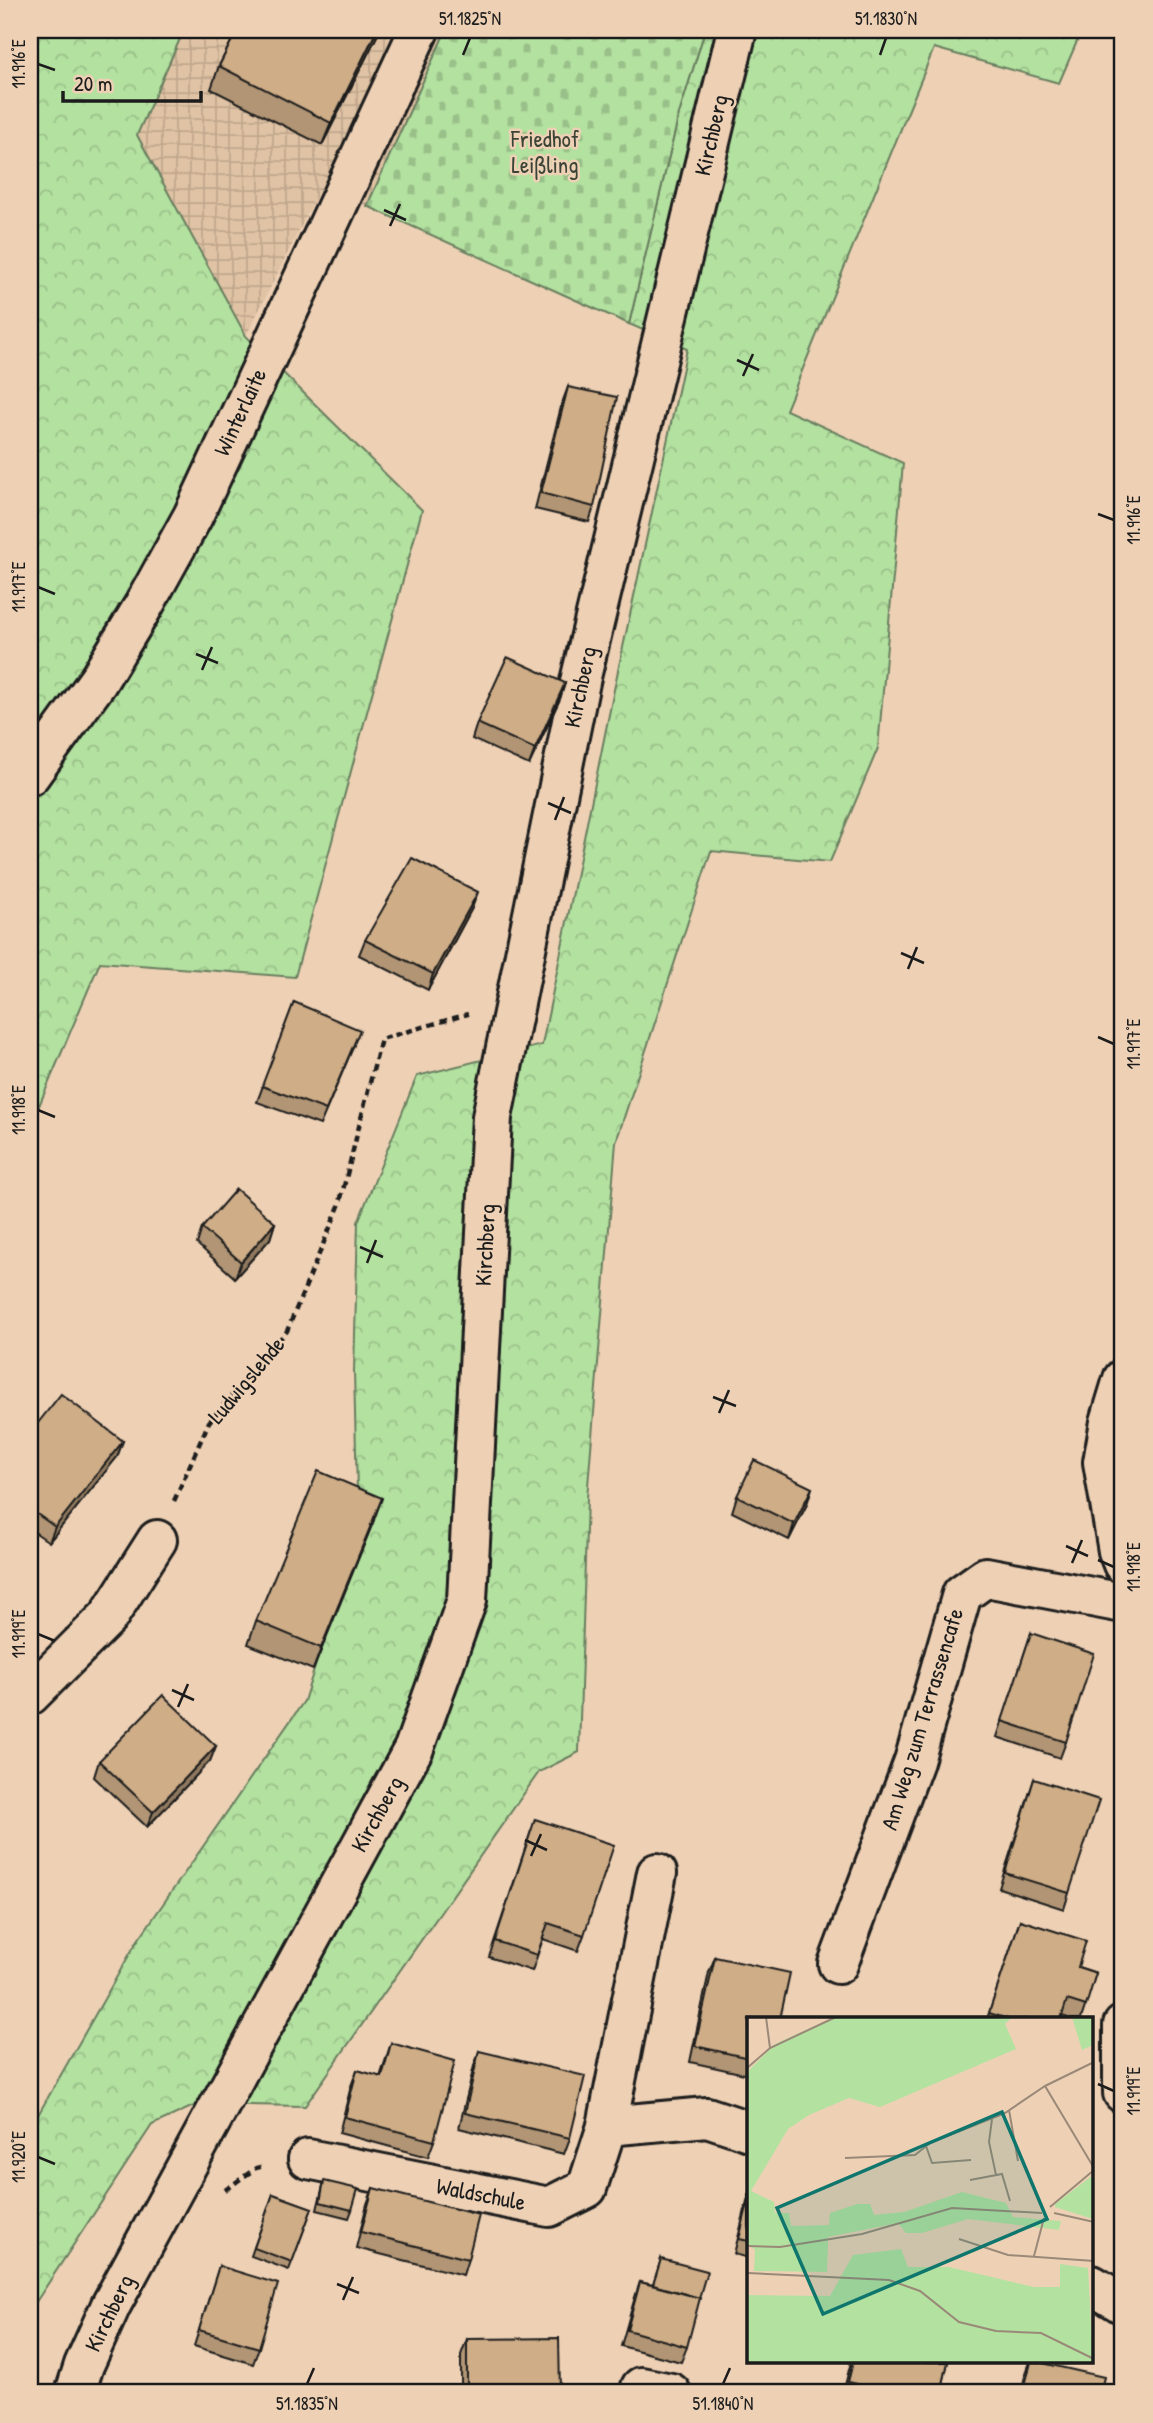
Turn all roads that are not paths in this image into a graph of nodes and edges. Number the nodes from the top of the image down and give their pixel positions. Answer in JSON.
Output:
{"nodes":[{"id":1,"x":419,"y":30,"type":"edge"},
{"id":2,"x":737,"y":30,"type":"edge"},
{"id":3,"x":30,"y":775,"type":"edge"},
{"id":4,"x":1123,"y":1379,"type":"edge"},
{"id":5,"x":157,"y":1540,"type":"road end"},
{"id":6,"x":1123,"y":1564,"type":"edge"},
{"id":7,"x":1123,"y":1602,"type":"edge"},
{"id":8,"x":30,"y":1695,"type":"edge"},
{"id":9,"x":657,"y":1873,"type":"dead end"},
{"id":10,"x":838,"y":1964,"type":"dead end"},
{"id":11,"x":1123,"y":2025,"type":"edge"},
{"id":12,"x":1123,"y":2093,"type":"edge"},
{"id":13,"x":607,"y":2126,"type":"junction"},
{"id":14,"x":747,"y":2130,"type":"edge"},
{"id":15,"x":308,"y":2160,"type":"dead end"},
{"id":16,"x":1094,"y":2286,"type":"edge"},
{"id":17,"x":1123,"y":2304,"type":"edge"},
{"id":18,"x":46,"y":2393,"type":"edge"},
{"id":19,"x":59,"y":2393,"type":"edge"},
{"id":20,"x":75,"y":2393,"type":"edge"}],
"edges":[{"from":1,"to":3,"type":"street","name":"Winterlaite"},
{"from":2,"to":20,"type":"street","name":"Kirchberg"},
{"from":4,"to":6,"type":"street"},
{"from":5,"to":8,"type":"street"},
{"from":7,"to":10,"type":"street","name":"Am Weg zum Terrassencafe"},
{"from":9,"to":13,"type":"street","name":"Waldschule"},
{"from":11,"to":12,"type":"street"},
{"from":13,"to":14,"type":"street"},
{"from":13,"to":15,"type":"street","name":"Waldschule"},
{"from":16,"to":17,"type":"street"},
{"from":18,"to":19,"type":"street"}]}
